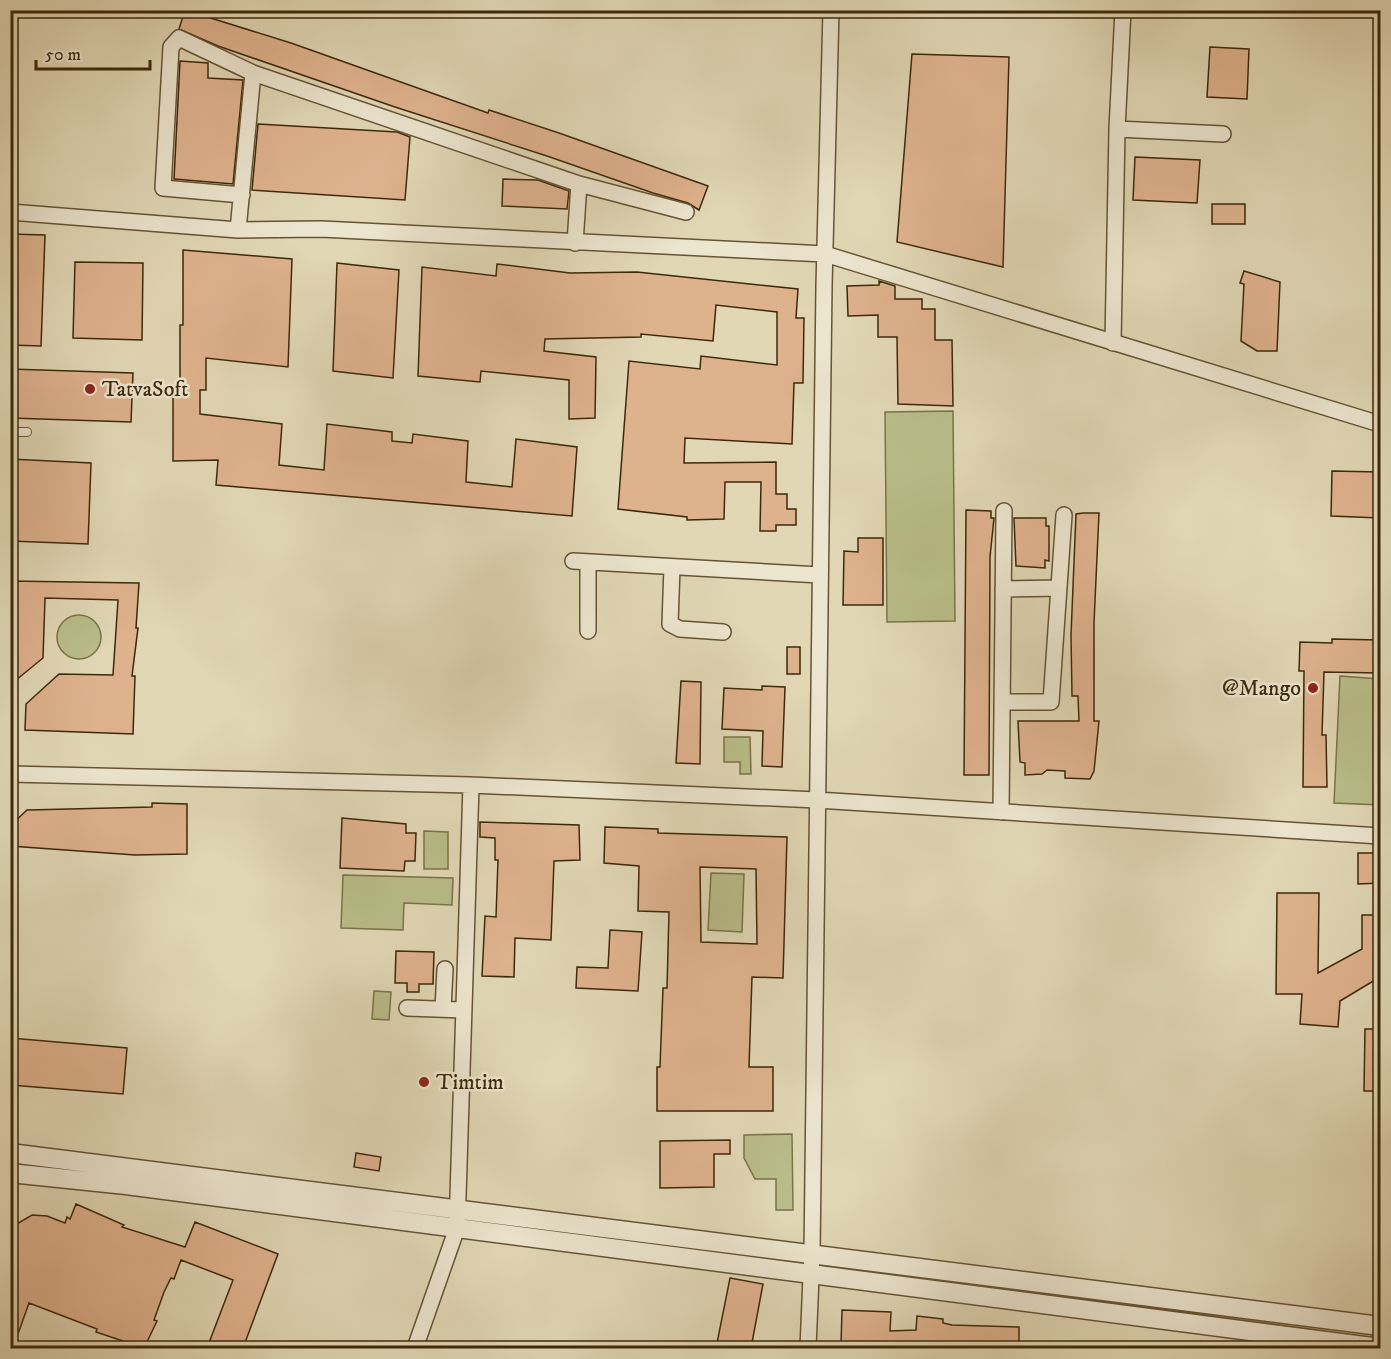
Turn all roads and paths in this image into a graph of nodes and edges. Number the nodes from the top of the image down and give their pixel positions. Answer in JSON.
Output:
{"nodes":[{"id":1,"x":831,"y":10,"type":"edge"},
{"id":2,"x":1123,"y":10,"type":"edge"},
{"id":3,"x":253,"y":73,"type":"junction"},
{"id":4,"x":1117,"y":129,"type":"junction"},
{"id":5,"x":1223,"y":134,"type":"dead end"},
{"id":6,"x":579,"y":184,"type":"junction"},
{"id":7,"x":242,"y":195,"type":"junction"},
{"id":8,"x":10,"y":212,"type":"edge"},
{"id":9,"x":686,"y":212,"type":"dead end"},
{"id":10,"x":238,"y":230,"type":"junction"},
{"id":11,"x":574,"y":243,"type":"junction"},
{"id":12,"x":825,"y":254,"type":"junction"},
{"id":13,"x":1113,"y":343,"type":"junction"},
{"id":14,"x":1380,"y":424,"type":"edge"},
{"id":15,"x":10,"y":432,"type":"edge"},
{"id":16,"x":27,"y":432,"type":"dead end"},
{"id":17,"x":1004,"y":512,"type":"dead end"},
{"id":18,"x":1064,"y":515,"type":"dead end"},
{"id":19,"x":672,"y":567,"type":"junction"},
{"id":20,"x":820,"y":575,"type":"junction"},
{"id":21,"x":1059,"y":588,"type":"junction"},
{"id":22,"x":1003,"y":589,"type":"junction"},
{"id":23,"x":588,"y":631,"type":"dead end"},
{"id":24,"x":723,"y":632,"type":"dead end"},
{"id":25,"x":1002,"y":702,"type":"junction"},
{"id":26,"x":10,"y":774,"type":"edge"},
{"id":27,"x":471,"y":785,"type":"junction"},
{"id":28,"x":817,"y":800,"type":"junction"},
{"id":29,"x":1001,"y":812,"type":"junction"},
{"id":30,"x":1380,"y":836,"type":"edge"},
{"id":31,"x":445,"y":969,"type":"dead end"},
{"id":32,"x":407,"y":1008,"type":"dead end"},
{"id":33,"x":443,"y":1009,"type":"junction"},
{"id":34,"x":464,"y":1010,"type":"junction"},
{"id":35,"x":10,"y":1152,"type":"edge"},
{"id":36,"x":10,"y":1173,"type":"edge"},
{"id":37,"x":458,"y":1220,"type":"junction"},
{"id":38,"x":812,"y":1253,"type":"junction"},
{"id":39,"x":812,"y":1276,"type":"junction"},
{"id":40,"x":1380,"y":1326,"type":"edge"},
{"id":41,"x":415,"y":1348,"type":"edge"},
{"id":42,"x":808,"y":1348,"type":"edge"},
{"id":43,"x":1380,"y":1348,"type":"edge"}],
"edges":[{"from":1,"to":12,"type":"street"},
{"from":2,"to":4,"type":"street"},
{"from":3,"to":6,"type":"street"},
{"from":3,"to":7,"type":"street"},
{"from":3,"to":7,"type":"street"},
{"from":4,"to":5,"type":"street"},
{"from":4,"to":13,"type":"street"},
{"from":6,"to":9,"type":"street"},
{"from":6,"to":11,"type":"street"},
{"from":7,"to":10,"type":"street"},
{"from":8,"to":10,"type":"street"},
{"from":10,"to":11,"type":"street"},
{"from":11,"to":12,"type":"street"},
{"from":12,"to":13,"type":"street"},
{"from":12,"to":20,"type":"street"},
{"from":13,"to":14,"type":"street"},
{"from":15,"to":16,"type":"lane"},
{"from":17,"to":22,"type":"street"},
{"from":18,"to":21,"type":"street"},
{"from":19,"to":20,"type":"street"},
{"from":19,"to":23,"type":"street"},
{"from":19,"to":24,"type":"street"},
{"from":20,"to":28,"type":"street"},
{"from":21,"to":22,"type":"street"},
{"from":21,"to":25,"type":"street"},
{"from":22,"to":25,"type":"street"},
{"from":25,"to":29,"type":"street"},
{"from":26,"to":27,"type":"street"},
{"from":27,"to":28,"type":"street"},
{"from":27,"to":34,"type":"street"},
{"from":28,"to":29,"type":"street"},
{"from":28,"to":38,"type":"street"},
{"from":29,"to":30,"type":"street"},
{"from":31,"to":33,"type":"street"},
{"from":32,"to":33,"type":"street"},
{"from":33,"to":34,"type":"street"},
{"from":34,"to":37,"type":"street"},
{"from":35,"to":37,"type":"street"},
{"from":36,"to":37,"type":"street"},
{"from":37,"to":38,"type":"street"},
{"from":37,"to":39,"type":"street"},
{"from":37,"to":41,"type":"street"},
{"from":38,"to":39,"type":"street"},
{"from":38,"to":40,"type":"street"},
{"from":39,"to":42,"type":"street"},
{"from":39,"to":43,"type":"street"}]}
